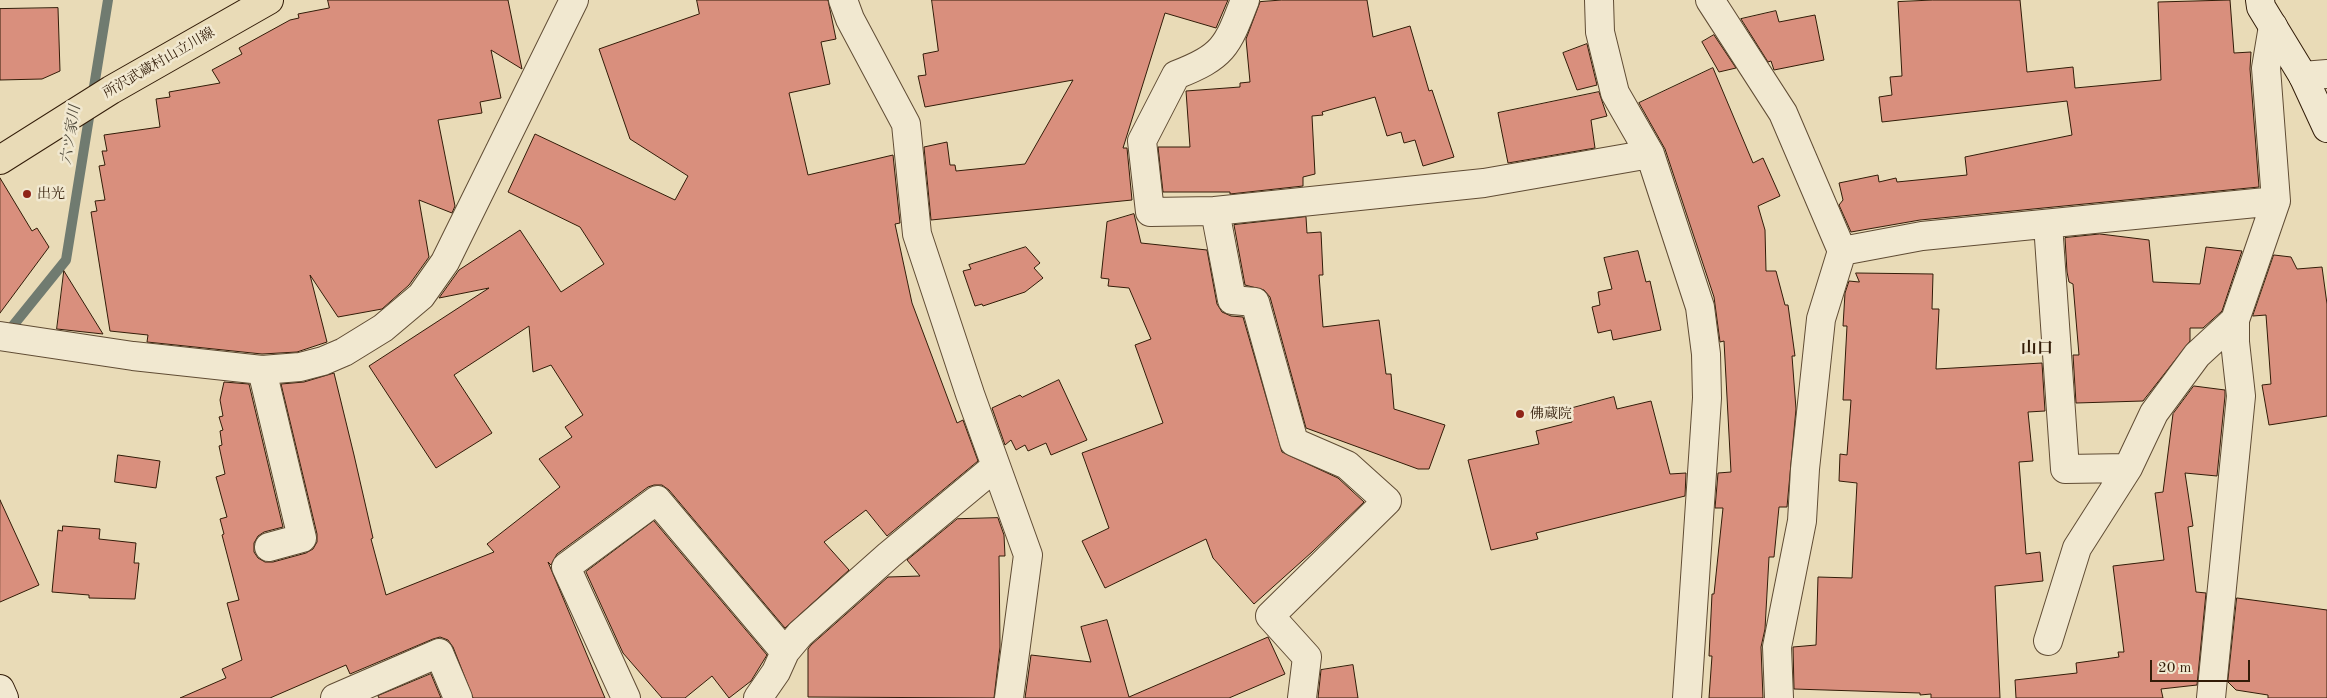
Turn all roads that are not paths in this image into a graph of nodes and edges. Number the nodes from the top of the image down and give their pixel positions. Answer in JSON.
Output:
{"nodes":[{"id":1,"x":269,"y":0,"type":"edge"},
{"id":2,"x":574,"y":0,"type":"edge"},
{"id":3,"x":844,"y":0,"type":"edge"},
{"id":4,"x":1245,"y":0,"type":"edge"},
{"id":5,"x":1599,"y":0,"type":"edge"},
{"id":6,"x":1710,"y":0,"type":"edge"},
{"id":7,"x":2260,"y":0,"type":"edge"},
{"id":8,"x":2273,"y":26,"type":"junction"},
{"id":9,"x":2315,"y":75,"type":"edge"},
{"id":10,"x":2327,"y":100,"type":"edge"},
{"id":11,"x":2327,"y":128,"type":"edge"},
{"id":12,"x":1650,"y":154,"type":"junction"},
{"id":13,"x":0,"y":160,"type":"edge"},
{"id":14,"x":2276,"y":201,"type":"junction"},
{"id":15,"x":1215,"y":211,"type":"junction"},
{"id":16,"x":2048,"y":224,"type":"junction"},
{"id":17,"x":1842,"y":251,"type":"junction"},
{"id":18,"x":2235,"y":320,"type":"junction"},
{"id":19,"x":0,"y":336,"type":"edge"},
{"id":20,"x":262,"y":370,"type":"junction"},
{"id":21,"x":995,"y":466,"type":"junction"},
{"id":22,"x":2128,"y":468,"type":"junction"},
{"id":23,"x":269,"y":548,"type":"dead end"},
{"id":24,"x":2048,"y":641,"type":"dead end"},
{"id":25,"x":785,"y":652,"type":"junction"},
{"id":26,"x":0,"y":689,"type":"edge"},
{"id":27,"x":4,"y":698,"type":"edge"},
{"id":28,"x":335,"y":698,"type":"edge"},
{"id":29,"x":458,"y":698,"type":"edge"},
{"id":30,"x":626,"y":698,"type":"edge"},
{"id":31,"x":758,"y":698,"type":"edge"},
{"id":32,"x":1009,"y":698,"type":"edge"},
{"id":33,"x":1302,"y":698,"type":"edge"},
{"id":34,"x":1687,"y":698,"type":"edge"},
{"id":35,"x":1779,"y":698,"type":"edge"},
{"id":36,"x":2211,"y":698,"type":"edge"}],
"edges":[{"from":1,"to":13,"type":"main road","name":"所沢武蔵村山立川線"},
{"from":2,"to":20,"type":"street"},
{"from":3,"to":21,"type":"street"},
{"from":4,"to":15,"type":"street"},
{"from":5,"to":12,"type":"street"},
{"from":6,"to":17,"type":"street"},
{"from":7,"to":8,"type":"street"},
{"from":8,"to":9,"type":"street"},
{"from":8,"to":14,"type":"street"},
{"from":9,"to":10,"type":"street"},
{"from":9,"to":11,"type":"street"},
{"from":12,"to":15,"type":"street"},
{"from":12,"to":34,"type":"street"},
{"from":14,"to":16,"type":"street"},
{"from":14,"to":18,"type":"street"},
{"from":15,"to":33,"type":"street"},
{"from":16,"to":17,"type":"street"},
{"from":16,"to":22,"type":"street"},
{"from":17,"to":35,"type":"street"},
{"from":18,"to":22,"type":"street"},
{"from":18,"to":36,"type":"street"},
{"from":19,"to":20,"type":"street"},
{"from":20,"to":23,"type":"street"},
{"from":21,"to":25,"type":"street"},
{"from":21,"to":32,"type":"street"},
{"from":22,"to":24,"type":"street"},
{"from":25,"to":30,"type":"street"},
{"from":25,"to":31,"type":"street"},
{"from":26,"to":27,"type":"street"},
{"from":28,"to":29,"type":"street"}]}
